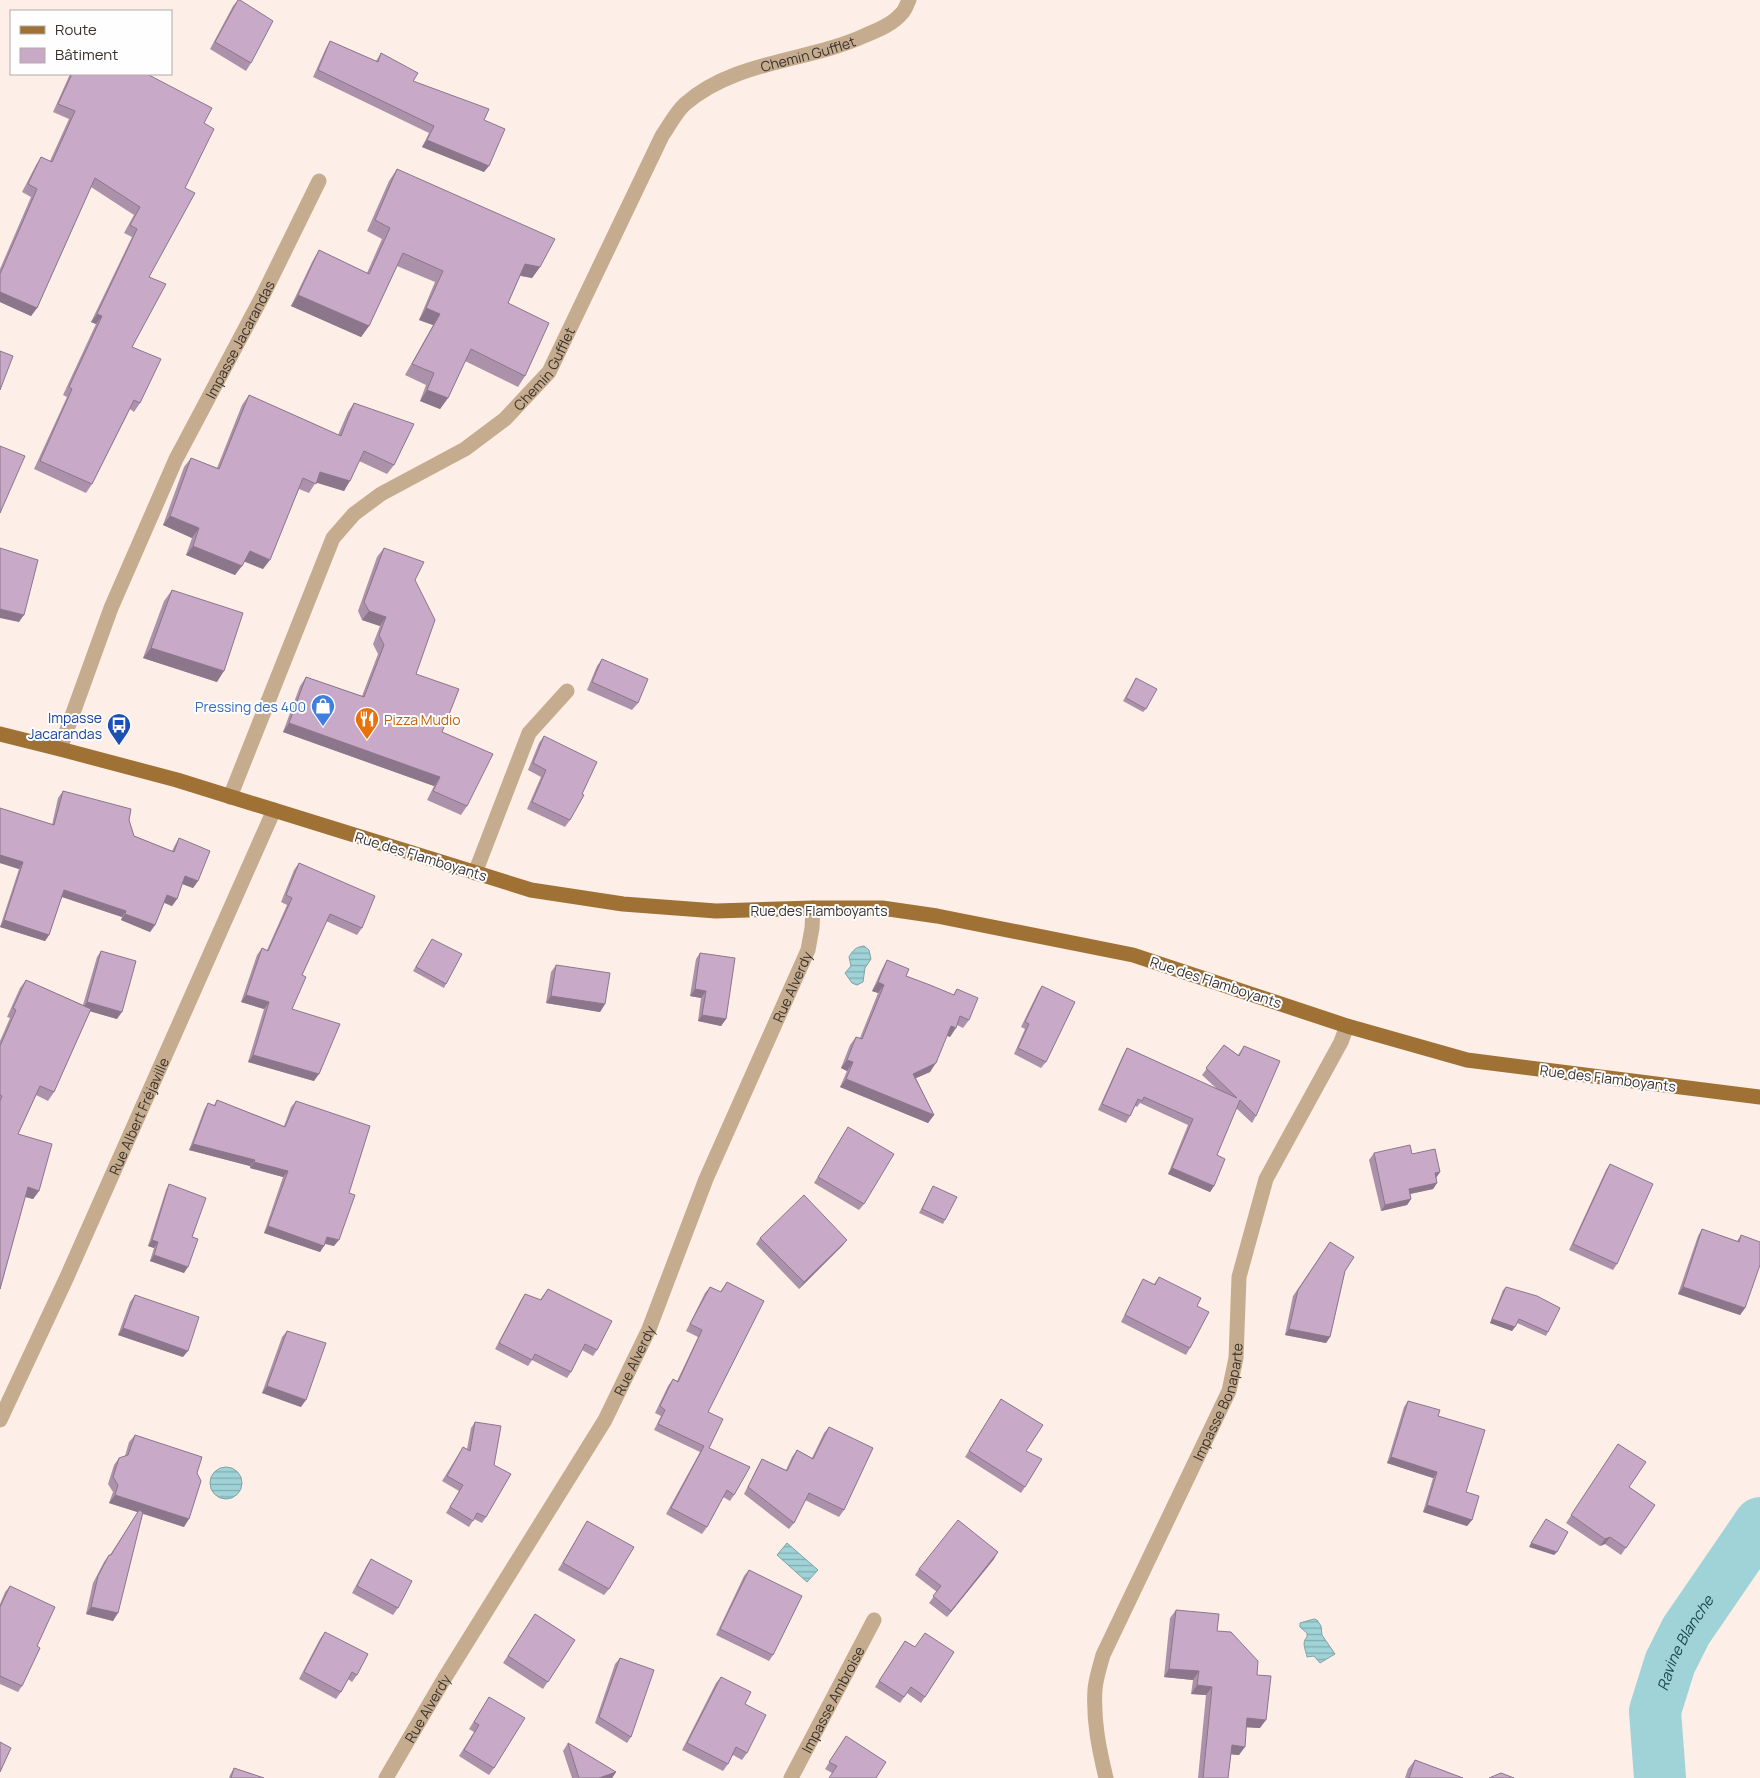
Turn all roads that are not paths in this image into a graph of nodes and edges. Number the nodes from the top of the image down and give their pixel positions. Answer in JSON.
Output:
{"nodes":[{"id":1,"x":909,"y":0,"type":"edge"},
{"id":2,"x":319,"y":181,"type":"dead end"},
{"id":3,"x":567,"y":690,"type":"dead end"},
{"id":4,"x":0,"y":734,"type":"edge"},
{"id":5,"x":60,"y":749,"type":"junction"},
{"id":6,"x":230,"y":797,"type":"junction"},
{"id":7,"x":274,"y":810,"type":"junction"},
{"id":8,"x":475,"y":873,"type":"junction"},
{"id":9,"x":813,"y":908,"type":"junction"},
{"id":10,"x":1347,"y":1026,"type":"junction"},
{"id":11,"x":1760,"y":1097,"type":"edge"},
{"id":12,"x":0,"y":1420,"type":"edge"},
{"id":13,"x":874,"y":1620,"type":"dead end"},
{"id":14,"x":389,"y":1777,"type":"edge"},
{"id":15,"x":791,"y":1778,"type":"edge"},
{"id":16,"x":1106,"y":1778,"type":"edge"}],
"edges":[{"from":1,"to":6,"type":"street","name":"Chemin Gufflet"},
{"from":2,"to":5,"type":"street","name":"Impasse Jacarandas"},
{"from":3,"to":8,"type":"street"},
{"from":4,"to":5,"type":"main road","name":"Rue des Flamboyants"},
{"from":5,"to":6,"type":"main road","name":"Rue des Flamboyants"},
{"from":6,"to":7,"type":"main road","name":"Rue des Flamboyants"},
{"from":7,"to":8,"type":"main road","name":"Rue des Flamboyants"},
{"from":7,"to":12,"type":"street","name":"Rue Albert Fréjaville"},
{"from":8,"to":9,"type":"main road","name":"Rue des Flamboyants"},
{"from":9,"to":10,"type":"main road","name":"Rue des Flamboyants"},
{"from":9,"to":14,"type":"street","name":"Rue Alverdy"},
{"from":10,"to":11,"type":"main road","name":"Rue des Flamboyants"},
{"from":10,"to":16,"type":"street","name":"Impasse Bonaparte"},
{"from":13,"to":15,"type":"street","name":"Impasse Ambroise"}]}
